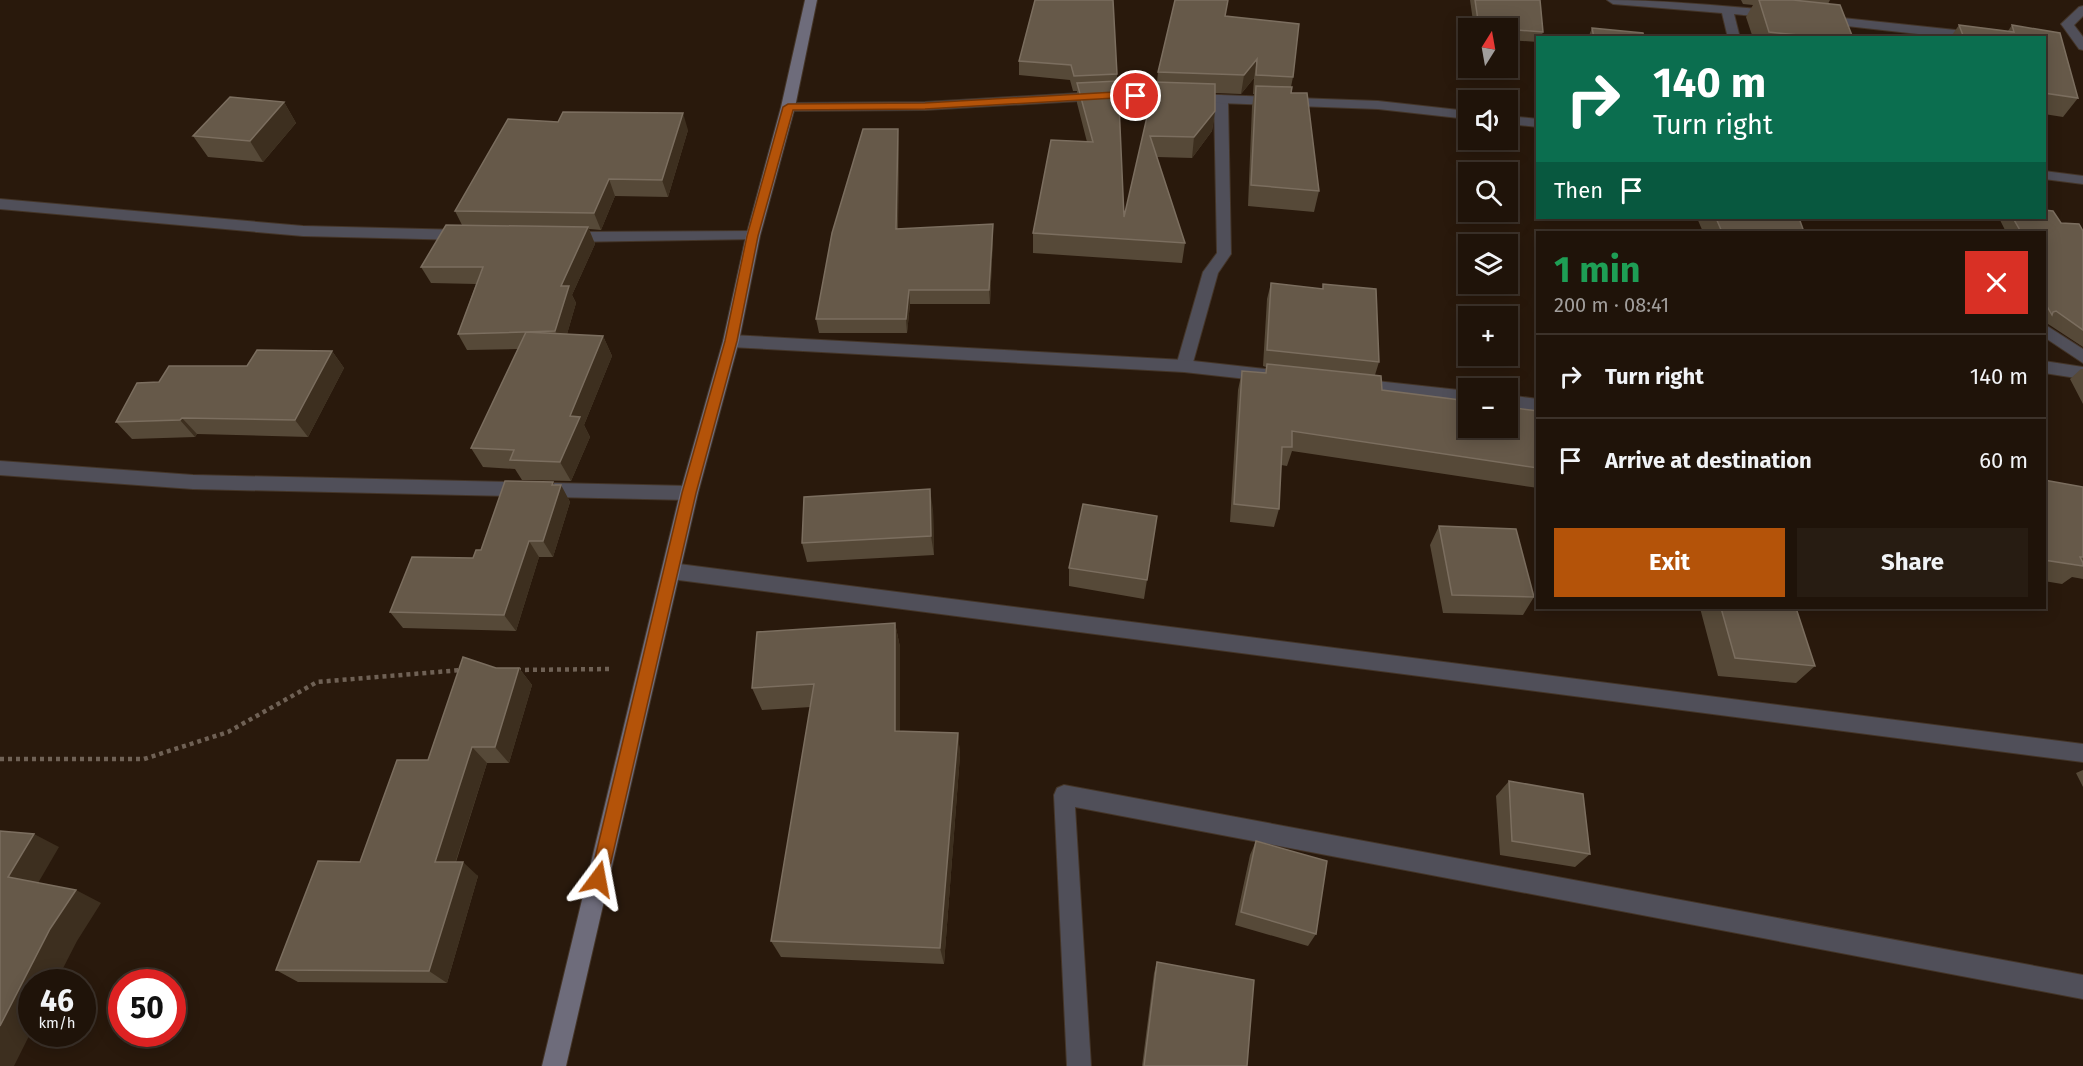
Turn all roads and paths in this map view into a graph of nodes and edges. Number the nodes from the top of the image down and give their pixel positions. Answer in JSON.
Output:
{"nodes":[{"id":1,"x":811,"y":0,"type":"edge"},
{"id":2,"x":1613,"y":0,"type":"edge"},
{"id":3,"x":1727,"y":9,"type":"junction"},
{"id":4,"x":2083,"y":10,"type":"edge"},
{"id":5,"x":1785,"y":15,"type":"edge"},
{"id":6,"x":1808,"y":18,"type":"edge"},
{"id":7,"x":1734,"y":36,"type":"edge"},
{"id":8,"x":1974,"y":36,"type":"edge"},
{"id":9,"x":2064,"y":45,"type":"edge"},
{"id":10,"x":2083,"y":47,"type":"edge"},
{"id":11,"x":1221,"y":99,"type":"junction"},
{"id":12,"x":788,"y":107,"type":"junction"},
{"id":13,"x":1458,"y":114,"type":"edge"},
{"id":14,"x":1518,"y":121,"type":"edge"},
{"id":15,"x":1536,"y":123,"type":"edge"},
{"id":16,"x":2046,"y":175,"type":"edge"},
{"id":17,"x":2083,"y":180,"type":"edge"},
{"id":18,"x":0,"y":204,"type":"edge"},
{"id":19,"x":478,"y":235,"type":"edge"},
{"id":20,"x":753,"y":236,"type":"junction"},
{"id":21,"x":548,"y":237,"type":"edge"},
{"id":22,"x":2046,"y":330,"type":"edge"},
{"id":23,"x":731,"y":341,"type":"junction"},
{"id":24,"x":2083,"y":357,"type":"edge"},
{"id":25,"x":1184,"y":366,"type":"junction"},
{"id":26,"x":2046,"y":367,"type":"edge"},
{"id":27,"x":2083,"y":374,"type":"edge"},
{"id":28,"x":1279,"y":376,"type":"edge"},
{"id":29,"x":1338,"y":383,"type":"edge"},
{"id":30,"x":1458,"y":396,"type":"edge"},
{"id":31,"x":1518,"y":402,"type":"edge"},
{"id":32,"x":1536,"y":405,"type":"edge"},
{"id":33,"x":0,"y":468,"type":"edge"},
{"id":34,"x":689,"y":493,"type":"junction"},
{"id":35,"x":671,"y":571,"type":"junction"},
{"id":36,"x":647,"y":669,"type":"junction"},
{"id":37,"x":465,"y":670,"type":"edge"},
{"id":38,"x":510,"y":670,"type":"edge"},
{"id":39,"x":2083,"y":753,"type":"edge"},
{"id":40,"x":0,"y":759,"type":"edge"},
{"id":41,"x":2083,"y":987,"type":"edge"},
{"id":42,"x":555,"y":1066,"type":"edge"},
{"id":43,"x":1079,"y":1066,"type":"edge"}],
"edges":[{"from":1,"to":12,"type":"main road"},
{"from":2,"to":3,"type":"street"},
{"from":3,"to":5,"type":"street"},
{"from":3,"to":7,"type":"street"},
{"from":4,"to":10,"type":"street"},
{"from":6,"to":8,"type":"street"},
{"from":9,"to":10,"type":"street"},
{"from":11,"to":12,"type":"street"},
{"from":11,"to":13,"type":"street"},
{"from":11,"to":25,"type":"street"},
{"from":12,"to":20,"type":"main road"},
{"from":14,"to":15,"type":"street"},
{"from":16,"to":17,"type":"street"},
{"from":18,"to":19,"type":"street"},
{"from":20,"to":21,"type":"street"},
{"from":20,"to":23,"type":"main road"},
{"from":22,"to":24,"type":"street"},
{"from":23,"to":25,"type":"street"},
{"from":23,"to":34,"type":"main road"},
{"from":25,"to":28,"type":"street"},
{"from":26,"to":27,"type":"street"},
{"from":29,"to":30,"type":"street"},
{"from":31,"to":32,"type":"street"},
{"from":33,"to":34,"type":"street"},
{"from":34,"to":35,"type":"main road"},
{"from":35,"to":36,"type":"main road"},
{"from":35,"to":39,"type":"street"},
{"from":36,"to":38,"type":"path"},
{"from":36,"to":42,"type":"main road"},
{"from":37,"to":40,"type":"path"},
{"from":41,"to":43,"type":"street"}]}
